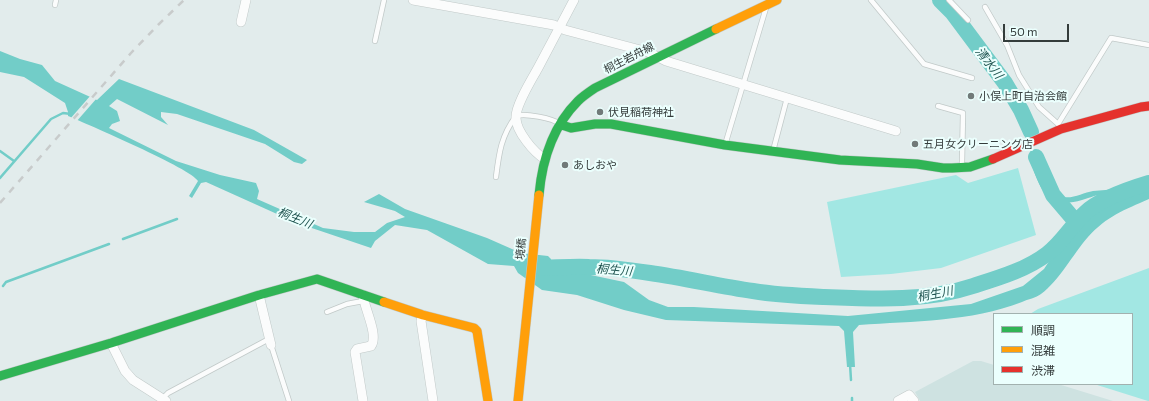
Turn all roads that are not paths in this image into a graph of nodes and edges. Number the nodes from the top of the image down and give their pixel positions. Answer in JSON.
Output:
{"nodes":[{"id":1,"x":246,"y":0,"type":"edge"},
{"id":2,"x":384,"y":0,"type":"edge"},
{"id":3,"x":413,"y":0,"type":"edge"},
{"id":4,"x":574,"y":0,"type":"edge"},
{"id":5,"x":777,"y":0,"type":"edge"},
{"id":6,"x":871,"y":0,"type":"edge"},
{"id":7,"x":949,"y":0,"type":"edge"},
{"id":8,"x":767,"y":5,"type":"junction"},
{"id":9,"x":985,"y":7,"type":"dead end"},
{"id":10,"x":968,"y":20,"type":"dead end"},
{"id":11,"x":241,"y":22,"type":"dead end"},
{"id":12,"x":560,"y":27,"type":"junction"},
{"id":13,"x":376,"y":42,"type":"dead end"},
{"id":14,"x":1149,"y":45,"type":"edge"},
{"id":15,"x":658,"y":56,"type":"junction"},
{"id":16,"x":972,"y":78,"type":"dead end"},
{"id":17,"x":743,"y":85,"type":"junction"},
{"id":18,"x":787,"y":98,"type":"junction"},
{"id":19,"x":938,"y":106,"type":"dead end"},
{"id":20,"x":1149,"y":106,"type":"edge"},
{"id":21,"x":516,"y":116,"type":"junction"},
{"id":22,"x":562,"y":124,"type":"junction"},
{"id":23,"x":1060,"y":126,"type":"junction"},
{"id":24,"x":896,"y":131,"type":"dead end"},
{"id":25,"x":725,"y":145,"type":"junction"},
{"id":26,"x":773,"y":151,"type":"junction"},
{"id":27,"x":545,"y":159,"type":"junction"},
{"id":28,"x":963,"y":167,"type":"junction"},
{"id":29,"x":496,"y":178,"type":"dead end"},
{"id":30,"x":540,"y":185,"type":"joint"},
{"id":31,"x":259,"y":295,"type":"junction"},
{"id":32,"x":363,"y":298,"type":"junction"},
{"id":33,"x":327,"y":312,"type":"dead end"},
{"id":34,"x":423,"y":315,"type":"junction"},
{"id":35,"x":111,"y":342,"type":"junction"},
{"id":36,"x":270,"y":342,"type":"junction"},
{"id":37,"x":0,"y":376,"type":"edge"},
{"id":38,"x":163,"y":400,"type":"edge"},
{"id":39,"x":289,"y":401,"type":"edge"},
{"id":40,"x":363,"y":401,"type":"edge"},
{"id":41,"x":433,"y":401,"type":"edge"},
{"id":42,"x":488,"y":401,"type":"edge"},
{"id":43,"x":518,"y":401,"type":"edge"},
{"id":44,"x":898,"y":401,"type":"edge"},
{"id":45,"x":914,"y":401,"type":"edge"}],
"edges":[{"from":1,"to":11,"type":"street"},
{"from":2,"to":13,"type":"lane"},
{"from":3,"to":12,"type":"street"},
{"from":4,"to":12,"type":"street"},
{"from":5,"to":8,"type":"street","name":"桐生岩舟線"},
{"from":6,"to":16,"type":"lane"},
{"from":7,"to":10,"type":"lane"},
{"from":8,"to":15,"type":"street","name":"桐生岩舟線"},
{"from":8,"to":17,"type":"lane"},
{"from":9,"to":23,"type":"lane"},
{"from":12,"to":15,"type":"street"},
{"from":12,"to":21,"type":"street"},
{"from":14,"to":23,"type":"lane"},
{"from":15,"to":17,"type":"street"},
{"from":15,"to":22,"type":"street","name":"桐生岩舟線"},
{"from":17,"to":18,"type":"street"},
{"from":17,"to":25,"type":"lane"},
{"from":18,"to":24,"type":"street"},
{"from":18,"to":26,"type":"lane"},
{"from":19,"to":28,"type":"lane"},
{"from":20,"to":23,"type":"street"},
{"from":21,"to":22,"type":"lane"},
{"from":21,"to":27,"type":"street"},
{"from":21,"to":29,"type":"lane"},
{"from":22,"to":25,"type":"street"},
{"from":22,"to":27,"type":"street","name":"桐生岩舟線"},
{"from":23,"to":28,"type":"street"},
{"from":25,"to":26,"type":"street"},
{"from":26,"to":28,"type":"street"},
{"from":27,"to":30,"type":"street","name":"桐生岩舟線"},
{"from":30,"to":43,"type":"street","name":"境橋"},
{"from":31,"to":32,"type":"street"},
{"from":31,"to":35,"type":"street"},
{"from":31,"to":36,"type":"street"},
{"from":32,"to":33,"type":"lane"},
{"from":32,"to":34,"type":"street"},
{"from":32,"to":40,"type":"street"},
{"from":34,"to":41,"type":"street"},
{"from":34,"to":42,"type":"street"},
{"from":35,"to":37,"type":"street"},
{"from":35,"to":38,"type":"street"},
{"from":36,"to":38,"type":"lane"},
{"from":36,"to":39,"type":"lane"},
{"from":44,"to":45,"type":"street"}]}
